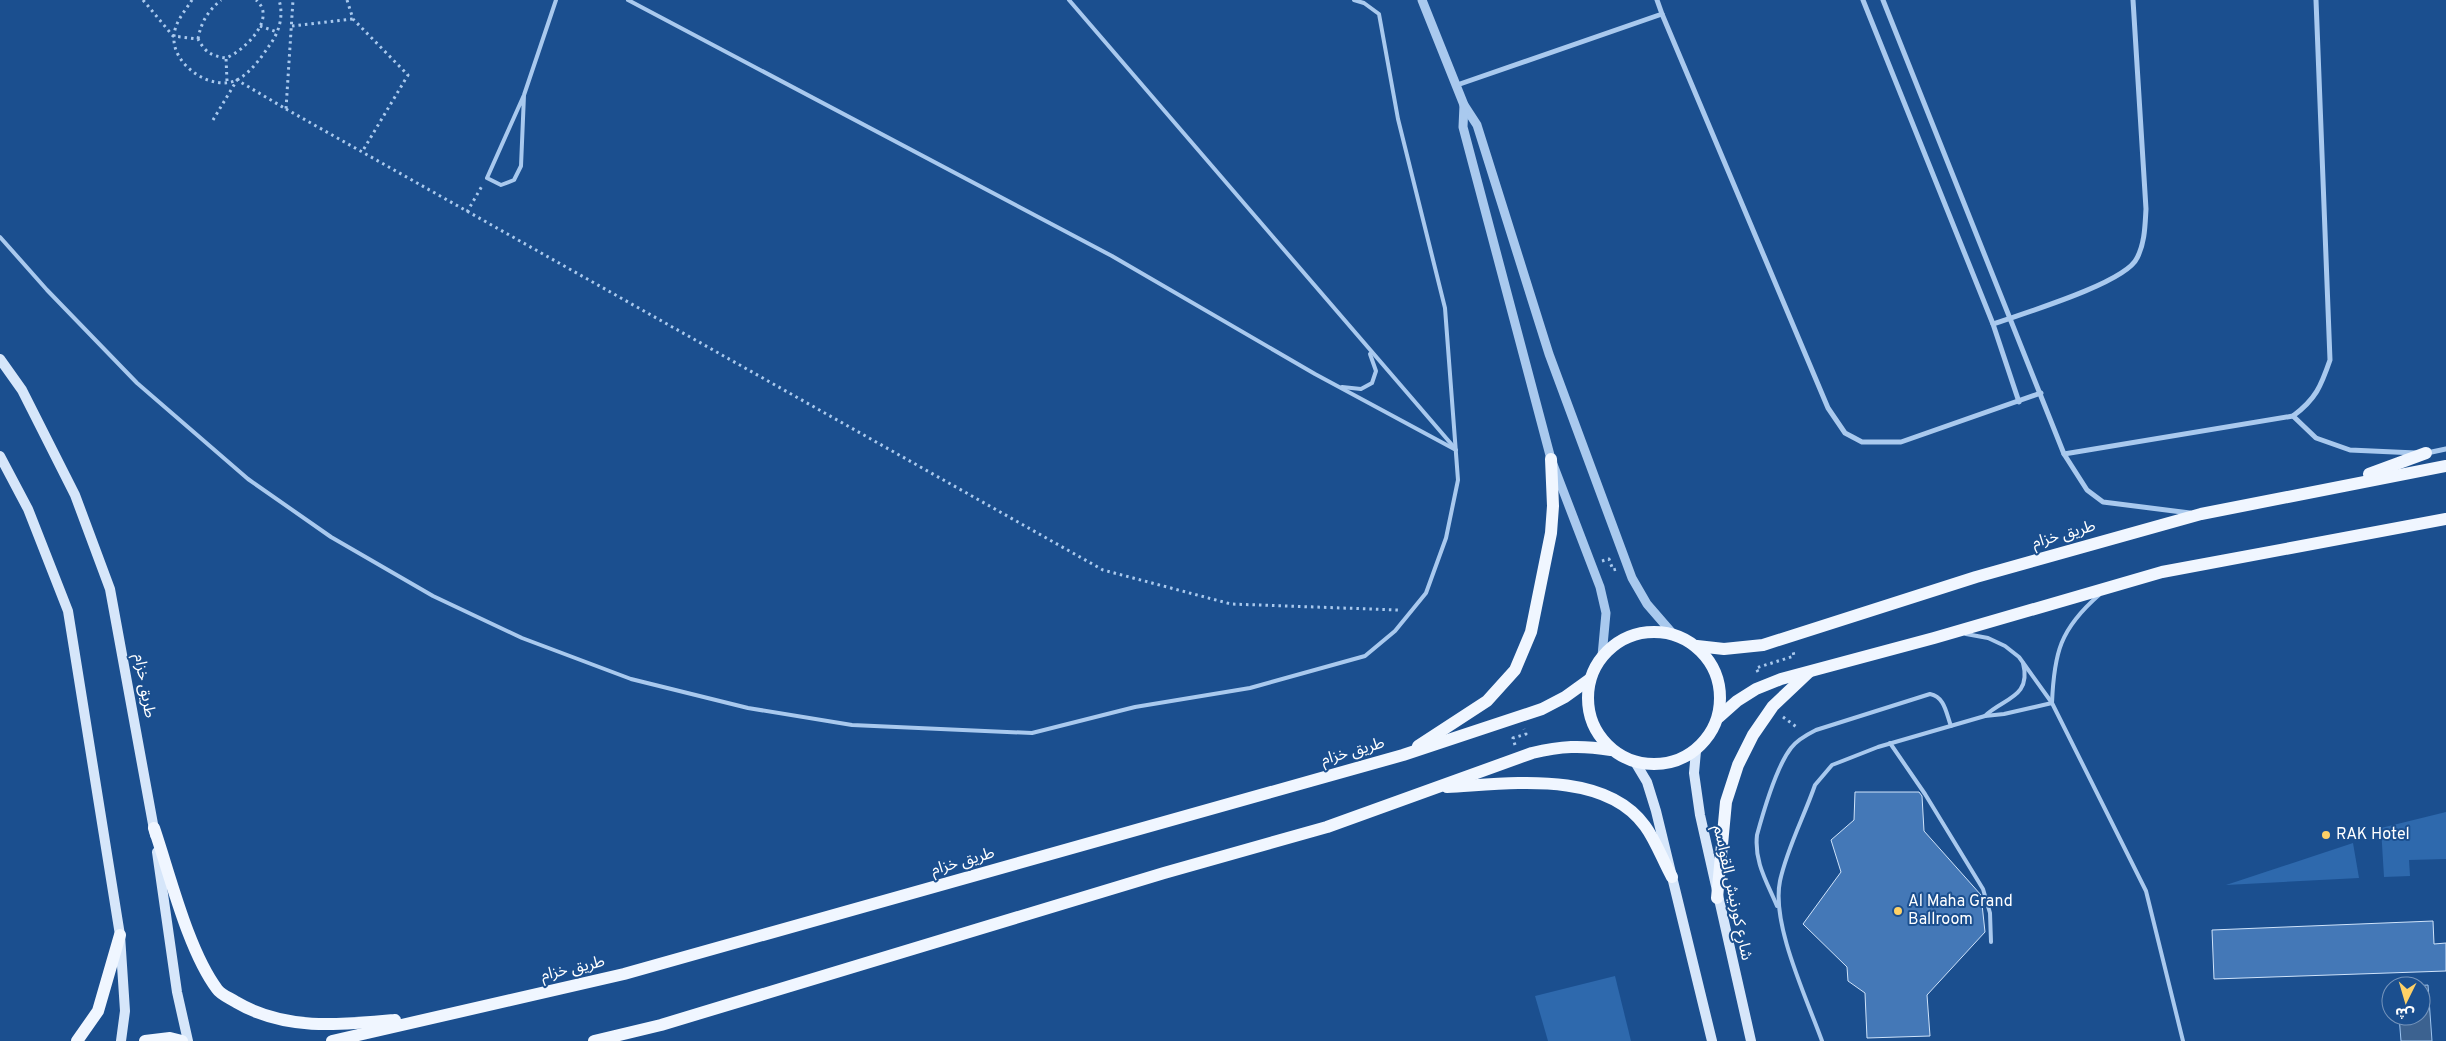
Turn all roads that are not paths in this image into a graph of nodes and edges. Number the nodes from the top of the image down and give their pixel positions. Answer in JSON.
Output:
{"nodes":[{"id":1,"x":556,"y":0,"type":"edge"},
{"id":2,"x":628,"y":0,"type":"edge"},
{"id":3,"x":1069,"y":0,"type":"edge"},
{"id":4,"x":1354,"y":0,"type":"edge"},
{"id":5,"x":1422,"y":0,"type":"edge"},
{"id":6,"x":1657,"y":0,"type":"edge"},
{"id":7,"x":1863,"y":0,"type":"edge"},
{"id":8,"x":1883,"y":0,"type":"edge"},
{"id":9,"x":2133,"y":0,"type":"edge"},
{"id":10,"x":2316,"y":0,"type":"edge"},
{"id":11,"x":1662,"y":14,"type":"junction"},
{"id":12,"x":1457,"y":86,"type":"junction"},
{"id":13,"x":524,"y":95,"type":"junction"},
{"id":14,"x":1464,"y":105,"type":"junction"},
{"id":15,"x":0,"y":237,"type":"edge"},
{"id":16,"x":2009,"y":318,"type":"junction"},
{"id":17,"x":1992,"y":324,"type":"junction"},
{"id":18,"x":1370,"y":352,"type":"junction"},
{"id":19,"x":0,"y":359,"type":"edge"},
{"id":20,"x":1339,"y":387,"type":"junction"},
{"id":21,"x":2041,"y":393,"type":"junction"},
{"id":22,"x":2019,"y":402,"type":"junction"},
{"id":23,"x":2293,"y":416,"type":"junction"},
{"id":24,"x":2446,"y":448,"type":"edge"},
{"id":25,"x":1456,"y":450,"type":"junction"},
{"id":26,"x":2426,"y":453,"type":"junction"},
{"id":27,"x":2064,"y":454,"type":"junction"},
{"id":28,"x":0,"y":456,"type":"edge"},
{"id":29,"x":1551,"y":459,"type":"junction"},
{"id":30,"x":2446,"y":466,"type":"edge"},
{"id":31,"x":2334,"y":487,"type":"junction"},
{"id":32,"x":2201,"y":514,"type":"junction"},
{"id":33,"x":2446,"y":519,"type":"edge"},
{"id":34,"x":2113,"y":586,"type":"junction"},
{"id":35,"x":1673,"y":634,"type":"junction"},
{"id":36,"x":1934,"y":638,"type":"junction"},
{"id":37,"x":1697,"y":646,"type":"junction"},
{"id":38,"x":1602,"y":656,"type":"junction"},
{"id":39,"x":2022,"y":660,"type":"junction"},
{"id":40,"x":1811,"y":670,"type":"junction"},
{"id":41,"x":1590,"y":679,"type":"junction"},
{"id":42,"x":2052,"y":703,"type":"junction"},
{"id":43,"x":1985,"y":716,"type":"junction"},
{"id":44,"x":1719,"y":717,"type":"junction"},
{"id":45,"x":1950,"y":726,"type":"junction"},
{"id":46,"x":1890,"y":743,"type":"junction"},
{"id":47,"x":1611,"y":750,"type":"junction"},
{"id":48,"x":1696,"y":751,"type":"junction"},
{"id":49,"x":1403,"y":755,"type":"junction"},
{"id":50,"x":1635,"y":762,"type":"junction"},
{"id":51,"x":1434,"y":788,"type":"junction"},
{"id":52,"x":154,"y":828,"type":"junction"},
{"id":53,"x":1672,"y":877,"type":"junction"},
{"id":54,"x":1717,"y":898,"type":"junction"},
{"id":55,"x":1778,"y":908,"type":"junction"},
{"id":56,"x":120,"y":935,"type":"junction"},
{"id":57,"x":1991,"y":942,"type":"dead end"},
{"id":58,"x":447,"y":1016,"type":"junction"},
{"id":59,"x":77,"y":1041,"type":"edge"},
{"id":60,"x":121,"y":1041,"type":"edge"},
{"id":61,"x":145,"y":1041,"type":"edge"},
{"id":62,"x":182,"y":1041,"type":"edge"},
{"id":63,"x":188,"y":1041,"type":"edge"},
{"id":64,"x":332,"y":1041,"type":"edge"},
{"id":65,"x":594,"y":1041,"type":"edge"},
{"id":66,"x":1712,"y":1041,"type":"edge"},
{"id":67,"x":1751,"y":1041,"type":"edge"},
{"id":68,"x":1822,"y":1041,"type":"edge"},
{"id":69,"x":2183,"y":1041,"type":"edge"}],
"edges":[{"from":1,"to":13,"type":"lane"},
{"from":2,"to":20,"type":"lane"},
{"from":3,"to":18,"type":"lane"},
{"from":4,"to":25,"type":"lane"},
{"from":5,"to":12,"type":"street"},
{"from":6,"to":11,"type":"street"},
{"from":7,"to":17,"type":"street"},
{"from":8,"to":16,"type":"street"},
{"from":9,"to":16,"type":"street"},
{"from":10,"to":23,"type":"street"},
{"from":11,"to":12,"type":"street"},
{"from":11,"to":22,"type":"street"},
{"from":12,"to":14,"type":"street"},
{"from":13,"to":13,"type":"lane"},
{"from":14,"to":29,"type":"street"},
{"from":14,"to":35,"type":"street"},
{"from":15,"to":25,"type":"lane"},
{"from":16,"to":17,"type":"street"},
{"from":16,"to":21,"type":"street"},
{"from":17,"to":22,"type":"street"},
{"from":18,"to":20,"type":"lane"},
{"from":18,"to":25,"type":"lane"},
{"from":19,"to":52,"type":"main road","name":"طريق خزام"},
{"from":20,"to":25,"type":"lane"},
{"from":21,"to":22,"type":"street"},
{"from":21,"to":27,"type":"street"},
{"from":23,"to":26,"type":"street"},
{"from":23,"to":27,"type":"street"},
{"from":24,"to":26,"type":"street"},
{"from":26,"to":31,"type":"main road"},
{"from":27,"to":32,"type":"street"},
{"from":28,"to":56,"type":"main road"},
{"from":29,"to":38,"type":"street"},
{"from":29,"to":49,"type":"main road"},
{"from":30,"to":31,"type":"main road","name":"طريق خزام"},
{"from":31,"to":32,"type":"main road","name":"طريق خزام"},
{"from":32,"to":37,"type":"main road","name":"طريق خزام"},
{"from":33,"to":34,"type":"main road"},
{"from":34,"to":36,"type":"main road"},
{"from":34,"to":42,"type":"lane"},
{"from":35,"to":37,"type":"main road"},
{"from":35,"to":38,"type":"main road"},
{"from":36,"to":39,"type":"lane"},
{"from":36,"to":40,"type":"main road"},
{"from":37,"to":44,"type":"main road"},
{"from":38,"to":41,"type":"main road"},
{"from":39,"to":42,"type":"lane"},
{"from":39,"to":43,"type":"lane"},
{"from":40,"to":44,"type":"main road"},
{"from":40,"to":54,"type":"main road"},
{"from":41,"to":47,"type":"main road"},
{"from":41,"to":49,"type":"main road","name":"طريق خزام"},
{"from":42,"to":43,"type":"lane"},
{"from":42,"to":69,"type":"lane"},
{"from":43,"to":45,"type":"lane"},
{"from":44,"to":48,"type":"main road"},
{"from":45,"to":46,"type":"lane"},
{"from":45,"to":55,"type":"lane"},
{"from":46,"to":55,"type":"lane"},
{"from":46,"to":57,"type":"lane"},
{"from":47,"to":50,"type":"main road"},
{"from":47,"to":51,"type":"main road"},
{"from":48,"to":50,"type":"main road"},
{"from":48,"to":54,"type":"main road","name":"شارع كورنيش القواسم"},
{"from":49,"to":58,"type":"main road","name":"طريق خزام"},
{"from":50,"to":53,"type":"main road"},
{"from":51,"to":53,"type":"main road"},
{"from":51,"to":65,"type":"main road"},
{"from":52,"to":58,"type":"main road"},
{"from":52,"to":63,"type":"main road","name":"طريق خزام"},
{"from":53,"to":66,"type":"main road"},
{"from":54,"to":67,"type":"main road","name":"شارع كورنيش القواسم"},
{"from":55,"to":68,"type":"lane"},
{"from":56,"to":59,"type":"main road"},
{"from":56,"to":60,"type":"main road"},
{"from":58,"to":64,"type":"main road","name":"طريق خزام"},
{"from":61,"to":62,"type":"main road"}]}
